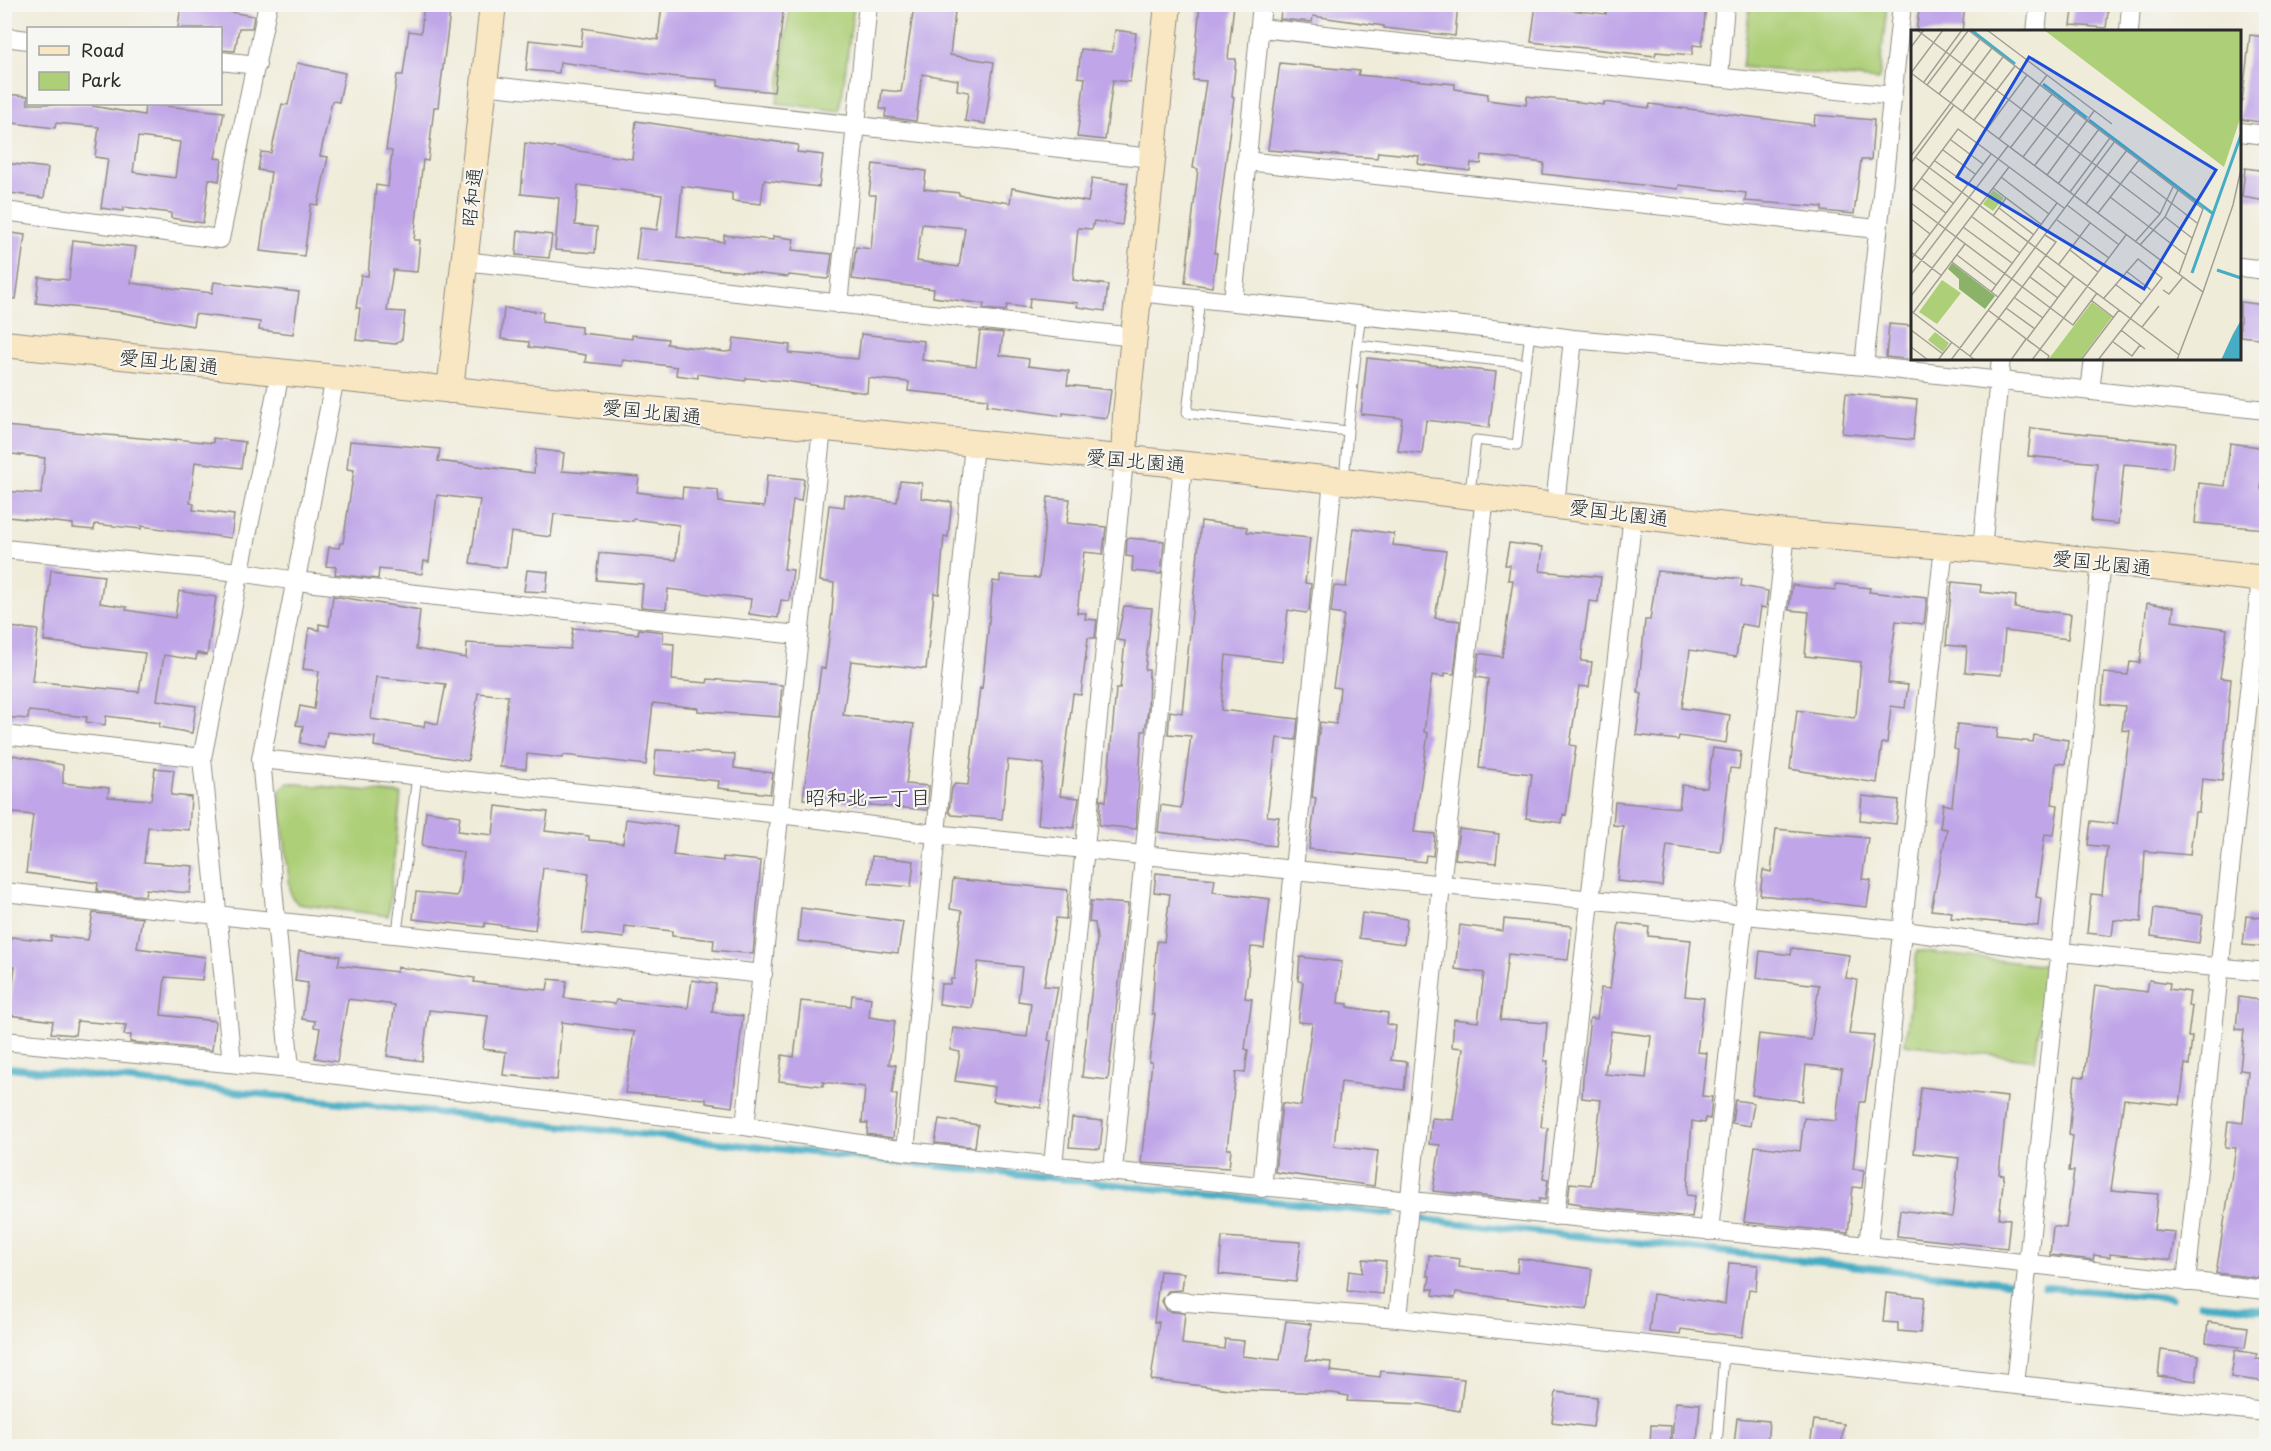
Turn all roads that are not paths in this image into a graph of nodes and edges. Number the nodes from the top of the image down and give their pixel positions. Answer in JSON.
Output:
{"nodes":[{"id":1,"x":268,"y":4,"type":"edge"},
{"id":2,"x":493,"y":4,"type":"edge"},
{"id":3,"x":868,"y":4,"type":"edge"},
{"id":4,"x":1168,"y":4,"type":"edge"},
{"id":5,"x":1262,"y":4,"type":"edge"},
{"id":6,"x":1725,"y":4,"type":"edge"},
{"id":7,"x":1902,"y":4,"type":"edge"},
{"id":8,"x":2039,"y":4,"type":"edge"},
{"id":9,"x":2131,"y":4,"type":"edge"},
{"id":10,"x":1260,"y":28,"type":"junction"},
{"id":11,"x":2036,"y":30,"type":"edge"},
{"id":12,"x":2129,"y":30,"type":"edge"},
{"id":13,"x":4,"y":37,"type":"edge"},
{"id":14,"x":27,"y":40,"type":"edge"},
{"id":15,"x":222,"y":61,"type":"edge"},
{"id":16,"x":257,"y":65,"type":"junction"},
{"id":17,"x":1719,"y":77,"type":"junction"},
{"id":18,"x":483,"y":85,"type":"junction"},
{"id":19,"x":1893,"y":96,"type":"junction"},
{"id":20,"x":856,"y":125,"type":"junction"},
{"id":21,"x":2241,"y":132,"type":"edge"},
{"id":22,"x":2266,"y":135,"type":"edge"},
{"id":23,"x":1152,"y":158,"type":"junction"},
{"id":24,"x":1246,"y":161,"type":"junction"},
{"id":25,"x":4,"y":211,"type":"edge"},
{"id":26,"x":1877,"y":229,"type":"junction"},
{"id":27,"x":464,"y":261,"type":"junction"},
{"id":28,"x":2241,"y":267,"type":"edge"},
{"id":29,"x":2266,"y":270,"type":"edge"},
{"id":30,"x":1138,"y":292,"type":"junction"},
{"id":31,"x":1200,"y":297,"type":"junction"},
{"id":32,"x":1233,"y":301,"type":"junction"},
{"id":33,"x":838,"y":304,"type":"junction"},
{"id":34,"x":1361,"y":314,"type":"junction"},
{"id":35,"x":1530,"y":333,"type":"junction"},
{"id":36,"x":1134,"y":337,"type":"junction"},
{"id":37,"x":1573,"y":339,"type":"junction"},
{"id":38,"x":4,"y":344,"type":"edge"},
{"id":39,"x":1357,"y":345,"type":"junction"},
{"id":40,"x":2001,"y":360,"type":"edge"},
{"id":41,"x":2094,"y":360,"type":"edge"},
{"id":42,"x":1526,"y":364,"type":"junction"},
{"id":43,"x":1864,"y":366,"type":"junction"},
{"id":44,"x":280,"y":373,"type":"junction"},
{"id":45,"x":335,"y":378,"type":"junction"},
{"id":46,"x":1999,"y":382,"type":"junction"},
{"id":47,"x":450,"y":390,"type":"junction"},
{"id":48,"x":2090,"y":390,"type":"junction"},
{"id":49,"x":2266,"y":410,"type":"edge"},
{"id":50,"x":822,"y":429,"type":"junction"},
{"id":51,"x":1348,"y":431,"type":"junction"},
{"id":52,"x":974,"y":444,"type":"junction"},
{"id":53,"x":1124,"y":460,"type":"junction"},
{"id":54,"x":1183,"y":465,"type":"junction"},
{"id":55,"x":1338,"y":481,"type":"junction"},
{"id":56,"x":1477,"y":496,"type":"junction"},
{"id":57,"x":1555,"y":505,"type":"junction"},
{"id":58,"x":1633,"y":514,"type":"junction"},
{"id":59,"x":1786,"y":533,"type":"junction"},
{"id":60,"x":1944,"y":546,"type":"junction"},
{"id":61,"x":4,"y":549,"type":"edge"},
{"id":62,"x":1982,"y":549,"type":"junction"},
{"id":63,"x":2101,"y":562,"type":"junction"},
{"id":64,"x":240,"y":572,"type":"junction"},
{"id":65,"x":2264,"y":579,"type":"edge"},
{"id":66,"x":296,"y":581,"type":"junction"},
{"id":67,"x":798,"y":635,"type":"junction"},
{"id":68,"x":4,"y":735,"type":"edge"},
{"id":69,"x":202,"y":758,"type":"junction"},
{"id":70,"x":261,"y":759,"type":"junction"},
{"id":71,"x":417,"y":776,"type":"junction"},
{"id":72,"x":780,"y":814,"type":"junction"},
{"id":73,"x":934,"y":834,"type":"junction"},
{"id":74,"x":1085,"y":848,"type":"junction"},
{"id":75,"x":1143,"y":855,"type":"junction"},
{"id":76,"x":1292,"y":870,"type":"junction"},
{"id":77,"x":1441,"y":885,"type":"junction"},
{"id":78,"x":4,"y":892,"type":"edge"},
{"id":79,"x":1592,"y":900,"type":"junction"},
{"id":80,"x":218,"y":914,"type":"junction"},
{"id":81,"x":1744,"y":916,"type":"junction"},
{"id":82,"x":278,"y":920,"type":"junction"},
{"id":83,"x":1904,"y":931,"type":"junction"},
{"id":84,"x":397,"y":932,"type":"junction"},
{"id":85,"x":2061,"y":952,"type":"junction"},
{"id":86,"x":2218,"y":968,"type":"junction"},
{"id":87,"x":2266,"y":972,"type":"edge"},
{"id":88,"x":763,"y":974,"type":"junction"},
{"id":89,"x":4,"y":1041,"type":"edge"},
{"id":90,"x":232,"y":1063,"type":"junction"},
{"id":91,"x":290,"y":1069,"type":"junction"},
{"id":92,"x":745,"y":1126,"type":"junction"},
{"id":93,"x":905,"y":1151,"type":"junction"},
{"id":94,"x":1053,"y":1165,"type":"junction"},
{"id":95,"x":1113,"y":1170,"type":"junction"},
{"id":96,"x":1262,"y":1188,"type":"junction"},
{"id":97,"x":1409,"y":1202,"type":"junction"},
{"id":98,"x":1555,"y":1216,"type":"junction"},
{"id":99,"x":1708,"y":1231,"type":"junction"},
{"id":100,"x":1868,"y":1246,"type":"junction"},
{"id":101,"x":2028,"y":1263,"type":"junction"},
{"id":102,"x":2186,"y":1282,"type":"junction"},
{"id":103,"x":2266,"y":1290,"type":"edge"},
{"id":104,"x":1173,"y":1301,"type":"dead end"},
{"id":105,"x":1398,"y":1318,"type":"junction"},
{"id":106,"x":1724,"y":1353,"type":"junction"},
{"id":107,"x":2015,"y":1385,"type":"junction"},
{"id":108,"x":2266,"y":1412,"type":"edge"},
{"id":109,"x":1717,"y":1446,"type":"edge"}],
"edges":[{"from":1,"to":16,"type":"street"},
{"from":2,"to":18,"type":"street","name":"昭和通"},
{"from":3,"to":20,"type":"street"},
{"from":4,"to":23,"type":"street"},
{"from":5,"to":10,"type":"street"},
{"from":6,"to":17,"type":"street"},
{"from":7,"to":19,"type":"street"},
{"from":8,"to":11,"type":"street"},
{"from":9,"to":12,"type":"street"},
{"from":10,"to":17,"type":"street"},
{"from":10,"to":24,"type":"street"},
{"from":13,"to":14,"type":"street"},
{"from":15,"to":16,"type":"street"},
{"from":16,"to":25,"type":"street"},
{"from":17,"to":19,"type":"street"},
{"from":18,"to":20,"type":"street"},
{"from":18,"to":27,"type":"street","name":"昭和通"},
{"from":19,"to":26,"type":"street"},
{"from":20,"to":23,"type":"street"},
{"from":20,"to":33,"type":"street"},
{"from":21,"to":22,"type":"street"},
{"from":23,"to":30,"type":"street"},
{"from":24,"to":26,"type":"street"},
{"from":24,"to":32,"type":"street"},
{"from":26,"to":43,"type":"street"},
{"from":27,"to":33,"type":"street"},
{"from":27,"to":47,"type":"street","name":"昭和通"},
{"from":28,"to":29,"type":"street"},
{"from":30,"to":31,"type":"street"},
{"from":30,"to":36,"type":"street"},
{"from":31,"to":32,"type":"street"},
{"from":31,"to":51,"type":"lane"},
{"from":32,"to":34,"type":"street"},
{"from":33,"to":36,"type":"street"},
{"from":34,"to":35,"type":"street"},
{"from":34,"to":39,"type":"lane"},
{"from":35,"to":37,"type":"street"},
{"from":35,"to":42,"type":"lane"},
{"from":36,"to":53,"type":"street"},
{"from":37,"to":43,"type":"street"},
{"from":37,"to":57,"type":"street"},
{"from":38,"to":44,"type":"street","name":"愛国北園通"},
{"from":39,"to":42,"type":"lane"},
{"from":39,"to":51,"type":"lane"},
{"from":40,"to":46,"type":"street"},
{"from":41,"to":48,"type":"street"},
{"from":42,"to":56,"type":"lane"},
{"from":43,"to":46,"type":"street"},
{"from":44,"to":45,"type":"street","name":"愛国北園通"},
{"from":44,"to":64,"type":"street"},
{"from":45,"to":47,"type":"street","name":"愛国北園通"},
{"from":45,"to":66,"type":"street"},
{"from":46,"to":48,"type":"street"},
{"from":46,"to":62,"type":"street"},
{"from":47,"to":50,"type":"street","name":"愛国北園通"},
{"from":48,"to":49,"type":"street"},
{"from":50,"to":52,"type":"street","name":"愛国北園通"},
{"from":50,"to":67,"type":"street"},
{"from":51,"to":55,"type":"lane"},
{"from":52,"to":53,"type":"street","name":"愛国北園通"},
{"from":52,"to":73,"type":"street"},
{"from":53,"to":54,"type":"street","name":"愛国北園通"},
{"from":53,"to":74,"type":"street"},
{"from":54,"to":55,"type":"street","name":"愛国北園通"},
{"from":54,"to":75,"type":"street"},
{"from":55,"to":56,"type":"street","name":"愛国北園通"},
{"from":55,"to":76,"type":"street"},
{"from":56,"to":57,"type":"street","name":"愛国北園通"},
{"from":56,"to":77,"type":"street"},
{"from":57,"to":58,"type":"street","name":"愛国北園通"},
{"from":58,"to":59,"type":"street","name":"愛国北園通"},
{"from":58,"to":79,"type":"street"},
{"from":59,"to":60,"type":"street","name":"愛国北園通"},
{"from":59,"to":81,"type":"street"},
{"from":60,"to":62,"type":"street","name":"愛国北園通"},
{"from":60,"to":83,"type":"street"},
{"from":61,"to":64,"type":"street"},
{"from":62,"to":63,"type":"street","name":"愛国北園通"},
{"from":63,"to":65,"type":"street","name":"愛国北園通"},
{"from":63,"to":85,"type":"street"},
{"from":64,"to":66,"type":"street"},
{"from":64,"to":69,"type":"street"},
{"from":65,"to":86,"type":"street"},
{"from":66,"to":67,"type":"street"},
{"from":66,"to":70,"type":"street"},
{"from":67,"to":72,"type":"street"},
{"from":68,"to":69,"type":"street"},
{"from":69,"to":80,"type":"street"},
{"from":70,"to":71,"type":"street"},
{"from":70,"to":82,"type":"street"},
{"from":71,"to":72,"type":"street"},
{"from":71,"to":84,"type":"lane"},
{"from":72,"to":73,"type":"street"},
{"from":72,"to":88,"type":"street"},
{"from":73,"to":74,"type":"street"},
{"from":73,"to":93,"type":"street"},
{"from":74,"to":75,"type":"street"},
{"from":74,"to":94,"type":"street"},
{"from":75,"to":76,"type":"street"},
{"from":75,"to":95,"type":"street"},
{"from":76,"to":77,"type":"street"},
{"from":76,"to":96,"type":"street"},
{"from":77,"to":79,"type":"street"},
{"from":77,"to":97,"type":"street"},
{"from":78,"to":80,"type":"street"},
{"from":79,"to":81,"type":"street"},
{"from":79,"to":98,"type":"street"},
{"from":80,"to":82,"type":"street"},
{"from":80,"to":90,"type":"street"},
{"from":81,"to":83,"type":"street"},
{"from":81,"to":99,"type":"street"},
{"from":82,"to":84,"type":"street"},
{"from":82,"to":91,"type":"street"},
{"from":83,"to":85,"type":"street"},
{"from":83,"to":100,"type":"street"},
{"from":84,"to":88,"type":"street"},
{"from":85,"to":86,"type":"street"},
{"from":85,"to":101,"type":"street"},
{"from":86,"to":87,"type":"street"},
{"from":86,"to":102,"type":"street"},
{"from":88,"to":92,"type":"street"},
{"from":89,"to":90,"type":"street"},
{"from":90,"to":91,"type":"street"},
{"from":91,"to":92,"type":"street"},
{"from":92,"to":93,"type":"street"},
{"from":93,"to":94,"type":"street"},
{"from":94,"to":95,"type":"street"},
{"from":95,"to":96,"type":"street"},
{"from":96,"to":97,"type":"street"},
{"from":97,"to":98,"type":"street"},
{"from":97,"to":105,"type":"street"},
{"from":98,"to":99,"type":"street"},
{"from":99,"to":100,"type":"street"},
{"from":100,"to":101,"type":"street"},
{"from":101,"to":102,"type":"street"},
{"from":101,"to":107,"type":"street"},
{"from":102,"to":103,"type":"street"},
{"from":104,"to":105,"type":"street"},
{"from":105,"to":106,"type":"street"},
{"from":106,"to":107,"type":"street"},
{"from":106,"to":109,"type":"lane"},
{"from":107,"to":108,"type":"street"}]}
